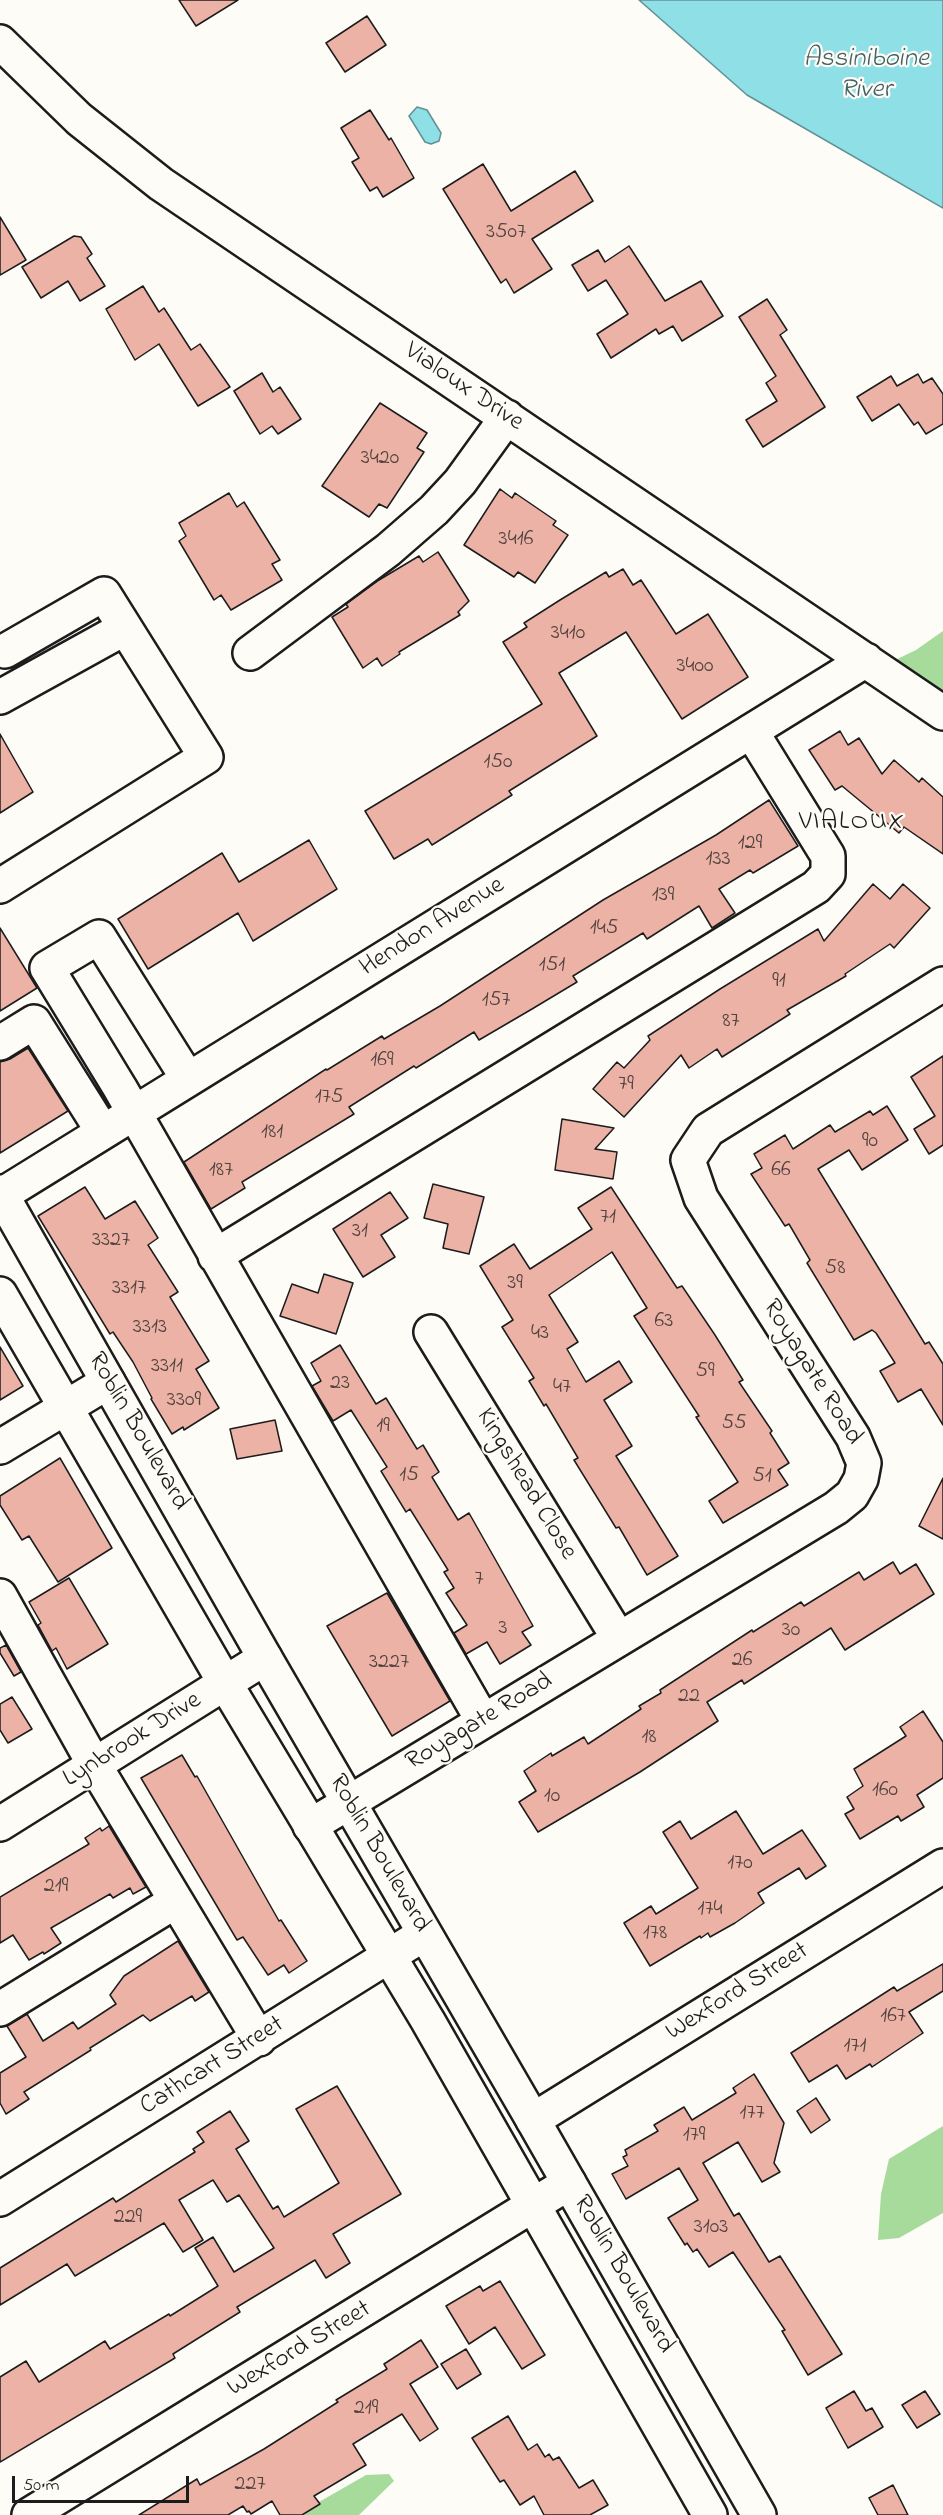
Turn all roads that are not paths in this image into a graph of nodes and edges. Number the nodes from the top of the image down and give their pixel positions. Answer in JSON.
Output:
{"nodes":[{"id":1,"x":0,"y":42,"type":"edge"},
{"id":2,"x":507,"y":417,"type":"junction"},
{"id":3,"x":125,"y":628,"type":"junction"},
{"id":4,"x":5,"y":651,"type":"dead end"},
{"id":5,"x":250,"y":653,"type":"dead end"},
{"id":6,"x":866,"y":660,"type":"junction"},
{"id":7,"x":0,"y":697,"type":"edge"},
{"id":8,"x":943,"y":712,"type":"edge"},
{"id":9,"x":751,"y":731,"type":"junction"},
{"id":10,"x":0,"y":886,"type":"edge"},
{"id":11,"x":943,"y":984,"type":"edge"},
{"id":12,"x":0,"y":1043,"type":"edge"},
{"id":13,"x":188,"y":1079,"type":"junction"},
{"id":14,"x":132,"y":1113,"type":"junction"},
{"id":15,"x":103,"y":1132,"type":"junction"},
{"id":16,"x":0,"y":1194,"type":"edge"},
{"id":17,"x":215,"y":1256,"type":"junction"},
{"id":18,"x":0,"y":1294,"type":"edge"},
{"id":19,"x":431,"y":1332,"type":"dead end"},
{"id":20,"x":108,"y":1382,"type":"junction"},
{"id":21,"x":66,"y":1408,"type":"junction"},
{"id":22,"x":0,"y":1447,"type":"edge"},
{"id":23,"x":0,"y":1596,"type":"edge"},
{"id":24,"x":9,"y":1632,"type":"edge"},
{"id":25,"x":619,"y":1639,"type":"junction"},
{"id":26,"x":265,"y":1659,"type":"junction"},
{"id":27,"x":225,"y":1683,"type":"junction"},
{"id":28,"x":483,"y":1721,"type":"junction"},
{"id":29,"x":95,"y":1766,"type":"junction"},
{"id":30,"x":349,"y":1803,"type":"junction"},
{"id":31,"x":0,"y":1824,"type":"edge"},
{"id":32,"x":310,"y":1826,"type":"junction"},
{"id":33,"x":943,"y":1866,"type":"edge"},
{"id":34,"x":176,"y":1901,"type":"junction"},
{"id":35,"x":424,"y":1934,"type":"junction"},
{"id":36,"x":389,"y":1956,"type":"junction"},
{"id":37,"x":0,"y":2009,"type":"edge"},
{"id":38,"x":259,"y":2039,"type":"junction"},
{"id":39,"x":533,"y":2120,"type":"junction"},
{"id":40,"x":569,"y":2183,"type":"junction"},
{"id":41,"x":0,"y":2199,"type":"edge"},
{"id":42,"x":534,"y":2204,"type":"junction"},
{"id":43,"x":29,"y":2515,"type":"edge"},
{"id":44,"x":710,"y":2515,"type":"edge"},
{"id":45,"x":759,"y":2515,"type":"edge"}],
"edges":[{"from":1,"to":2,"type":"street","name":"Vialoux Drive"},
{"from":2,"to":5,"type":"street"},
{"from":2,"to":6,"type":"street","name":"Vialoux Drive"},
{"from":3,"to":4,"type":"street"},
{"from":3,"to":7,"type":"street"},
{"from":3,"to":10,"type":"street"},
{"from":6,"to":8,"type":"street","name":"Vialoux Drive"},
{"from":6,"to":9,"type":"street","name":"Hendon Avenue"},
{"from":9,"to":13,"type":"street","name":"Hendon Avenue"},
{"from":9,"to":17,"type":"street"},
{"from":11,"to":25,"type":"street","name":"Royagate Road"},
{"from":12,"to":15,"type":"street"},
{"from":13,"to":14,"type":"street","name":"Hendon Avenue"},
{"from":13,"to":14,"type":"street"},
{"from":14,"to":15,"type":"street","name":"Hendon Avenue"},
{"from":14,"to":17,"type":"street"},
{"from":15,"to":16,"type":"street","name":"Hendon Avenue"},
{"from":16,"to":20,"type":"street","name":"Roblin Boulevard"},
{"from":17,"to":28,"type":"street"},
{"from":18,"to":21,"type":"street","name":"Roblin Boulevard"},
{"from":19,"to":25,"type":"street","name":"Kingshead Close"},
{"from":20,"to":21,"type":"street"},
{"from":20,"to":26,"type":"street","name":"Roblin Boulevard"},
{"from":21,"to":22,"type":"street"},
{"from":21,"to":27,"type":"street","name":"Roblin Boulevard"},
{"from":23,"to":24,"type":"street"},
{"from":24,"to":29,"type":"street"},
{"from":25,"to":28,"type":"street","name":"Royagate Road"},
{"from":26,"to":27,"type":"street","name":"Lynbrook Drive"},
{"from":26,"to":30,"type":"street","name":"Roblin Boulevard"},
{"from":27,"to":29,"type":"street","name":"Lynbrook Drive"},
{"from":27,"to":32,"type":"street","name":"Roblin Boulevard"},
{"from":28,"to":30,"type":"street","name":"Royagate Road"},
{"from":29,"to":31,"type":"street","name":"Lynbrook Drive"},
{"from":29,"to":34,"type":"street"},
{"from":30,"to":32,"type":"street","name":"Royagate Road"},
{"from":30,"to":35,"type":"street","name":"Roblin Boulevard"},
{"from":32,"to":36,"type":"street","name":"Roblin Boulevard"},
{"from":33,"to":39,"type":"street","name":"Wexford Street"},
{"from":34,"to":37,"type":"street"},
{"from":34,"to":38,"type":"street"},
{"from":35,"to":36,"type":"street","name":"Cathcart Street"},
{"from":35,"to":39,"type":"street","name":"Roblin Boulevard"},
{"from":36,"to":38,"type":"street","name":"Cathcart Street"},
{"from":36,"to":42,"type":"street","name":"Roblin Boulevard"},
{"from":38,"to":41,"type":"street","name":"Cathcart Street"},
{"from":39,"to":40,"type":"street","name":"Roblin Boulevard"},
{"from":40,"to":42,"type":"street","name":"Wexford Street"},
{"from":40,"to":45,"type":"street","name":"Roblin Boulevard"},
{"from":42,"to":43,"type":"street","name":"Wexford Street"},
{"from":42,"to":44,"type":"street","name":"Roblin Boulevard"}]}
